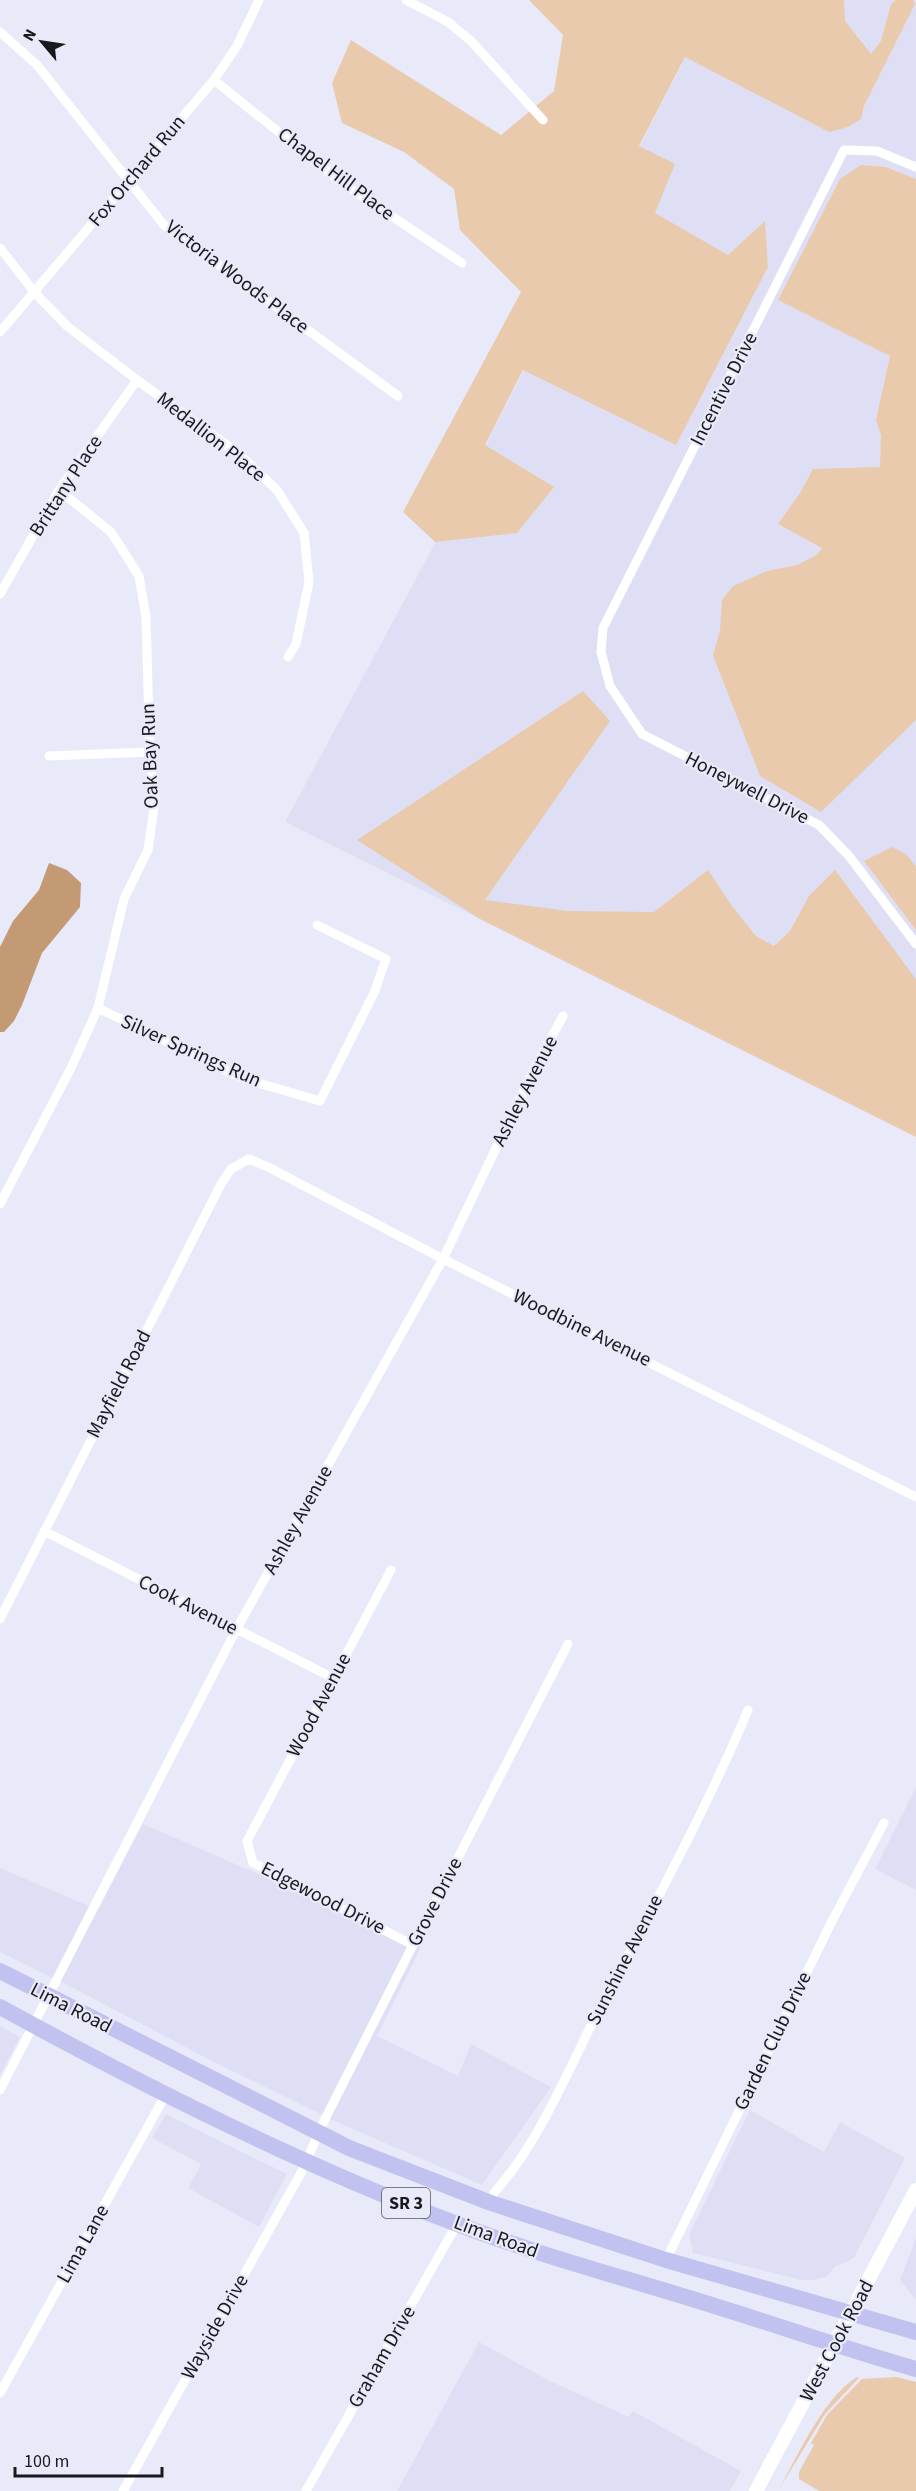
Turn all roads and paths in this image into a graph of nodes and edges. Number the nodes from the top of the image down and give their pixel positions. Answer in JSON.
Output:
{"nodes":[{"id":1,"x":259,"y":0,"type":"edge"},
{"id":2,"x":406,"y":0,"type":"edge"},
{"id":3,"x":0,"y":32,"type":"edge"},
{"id":4,"x":214,"y":80,"type":"junction"},
{"id":5,"x":543,"y":120,"type":"dead end"},
{"id":6,"x":916,"y":167,"type":"edge"},
{"id":7,"x":130,"y":180,"type":"junction"},
{"id":8,"x":0,"y":248,"type":"edge"},
{"id":9,"x":462,"y":263,"type":"dead end"},
{"id":10,"x":35,"y":293,"type":"junction"},
{"id":11,"x":0,"y":332,"type":"edge"},
{"id":12,"x":136,"y":380,"type":"junction"},
{"id":13,"x":398,"y":396,"type":"dead end"},
{"id":14,"x":59,"y":490,"type":"junction"},
{"id":15,"x":0,"y":594,"type":"edge"},
{"id":16,"x":603,"y":628,"type":"joint"},
{"id":17,"x":288,"y":657,"type":"dead end"},
{"id":18,"x":150,"y":752,"type":"junction"},
{"id":19,"x":49,"y":756,"type":"dead end"},
{"id":20,"x":317,"y":925,"type":"dead end"},
{"id":21,"x":916,"y":944,"type":"edge"},
{"id":22,"x":98,"y":1008,"type":"junction"},
{"id":23,"x":563,"y":1016,"type":"dead end"},
{"id":24,"x":249,"y":1159,"type":"joint"},
{"id":25,"x":0,"y":1204,"type":"edge"},
{"id":26,"x":443,"y":1259,"type":"junction"},
{"id":27,"x":916,"y":1497,"type":"edge"},
{"id":28,"x":44,"y":1530,"type":"junction"},
{"id":29,"x":391,"y":1570,"type":"dead end"},
{"id":30,"x":0,"y":1619,"type":"edge"},
{"id":31,"x":236,"y":1630,"type":"junction"},
{"id":32,"x":568,"y":1644,"type":"dead end"},
{"id":33,"x":333,"y":1678,"type":"junction"},
{"id":34,"x":748,"y":1710,"type":"dead end"},
{"id":35,"x":884,"y":1823,"type":"dead end"},
{"id":36,"x":247,"y":1841,"type":"joint"},
{"id":37,"x":413,"y":1945,"type":"junction"},
{"id":38,"x":0,"y":1971,"type":"edge"},
{"id":39,"x":49,"y":1997,"type":"junction"},
{"id":40,"x":0,"y":2007,"type":"edge"},
{"id":41,"x":34,"y":2026,"type":"junction"},
{"id":42,"x":0,"y":2090,"type":"edge"},
{"id":43,"x":166,"y":2094,"type":"junction"},
{"id":44,"x":319,"y":2132,"type":"junction"},
{"id":45,"x":306,"y":2162,"type":"junction"},
{"id":46,"x":916,"y":2190,"type":"edge"},
{"id":47,"x":490,"y":2204,"type":"junction"},
{"id":48,"x":457,"y":2224,"type":"junction"},
{"id":49,"x":666,"y":2260,"type":"junction"},
{"id":50,"x":852,"y":2312,"type":"junction"},
{"id":51,"x":916,"y":2332,"type":"edge"},
{"id":52,"x":835,"y":2346,"type":"junction"},
{"id":53,"x":916,"y":2369,"type":"edge"},
{"id":54,"x":0,"y":2393,"type":"edge"},
{"id":55,"x":123,"y":2491,"type":"edge"},
{"id":56,"x":306,"y":2491,"type":"edge"},
{"id":57,"x":756,"y":2491,"type":"edge"}],
"edges":[{"from":1,"to":4,"type":"street","name":"Fox Orchard Run"},
{"from":2,"to":5,"type":"street"},
{"from":3,"to":7,"type":"street","name":"Victoria Woods Place"},
{"from":4,"to":7,"type":"street","name":"Fox Orchard Run"},
{"from":4,"to":9,"type":"street","name":"Chapel Hill Place"},
{"from":6,"to":16,"type":"street","name":"Incentive Drive"},
{"from":7,"to":10,"type":"street","name":"Fox Orchard Run"},
{"from":7,"to":13,"type":"street","name":"Victoria Woods Place"},
{"from":8,"to":10,"type":"street","name":"Medallion Place"},
{"from":10,"to":11,"type":"street","name":"Fox Orchard Run"},
{"from":10,"to":12,"type":"street","name":"Medallion Place"},
{"from":12,"to":14,"type":"street","name":"Brittany Place"},
{"from":12,"to":17,"type":"street","name":"Medallion Place"},
{"from":14,"to":15,"type":"street","name":"Brittany Place"},
{"from":14,"to":18,"type":"street","name":"Oak Bay Run"},
{"from":16,"to":21,"type":"street","name":"Honeywell Drive"},
{"from":18,"to":19,"type":"street"},
{"from":18,"to":22,"type":"street","name":"Oak Bay Run"},
{"from":20,"to":22,"type":"street","name":"Silver Springs Run"},
{"from":22,"to":25,"type":"street","name":"Oak Bay Run"},
{"from":23,"to":26,"type":"street","name":"Ashley Avenue"},
{"from":24,"to":26,"type":"street","name":"Woodbine Avenue"},
{"from":24,"to":28,"type":"street","name":"Mayfield Road"},
{"from":26,"to":27,"type":"street","name":"Woodbine Avenue"},
{"from":26,"to":31,"type":"street","name":"Ashley Avenue"},
{"from":28,"to":30,"type":"street","name":"Mayfield Road"},
{"from":28,"to":31,"type":"street","name":"Cook Avenue"},
{"from":29,"to":33,"type":"street","name":"Wood Avenue"},
{"from":31,"to":33,"type":"street","name":"Cook Avenue"},
{"from":31,"to":39,"type":"street","name":"Ashley Avenue"},
{"from":32,"to":37,"type":"street","name":"Grove Drive"},
{"from":33,"to":36,"type":"street","name":"Wood Avenue"},
{"from":34,"to":47,"type":"street","name":"Sunshine Avenue"},
{"from":35,"to":49,"type":"street","name":"Garden Club Drive"},
{"from":36,"to":37,"type":"street","name":"Edgewood Drive"},
{"from":37,"to":44,"type":"street","name":"Grove Drive"},
{"from":38,"to":39,"type":"highway","name":"Lima Road","number":"SR 3"},
{"from":39,"to":41,"type":"street","name":"Ashley Avenue"},
{"from":39,"to":44,"type":"highway","name":"Lima Road","number":"SR 3"},
{"from":40,"to":41,"type":"highway","name":"Lima Road","number":"SR 3"},
{"from":41,"to":42,"type":"street","name":"Ashley Avenue"},
{"from":41,"to":43,"type":"highway","name":"Lima Road","number":"SR 3"},
{"from":43,"to":45,"type":"highway","name":"Lima Road","number":"SR 3"},
{"from":43,"to":54,"type":"street","name":"Lima Lane"},
{"from":44,"to":45,"type":"street","name":"Grove Drive"},
{"from":44,"to":47,"type":"highway","name":"Lima Road","number":"SR 3"},
{"from":45,"to":48,"type":"highway","name":"Lima Road","number":"SR 3"},
{"from":45,"to":55,"type":"street","name":"Wayside Drive"},
{"from":46,"to":50,"type":"main road","name":"West Cook Road"},
{"from":47,"to":49,"type":"highway","name":"Lima Road","number":"SR 3"},
{"from":48,"to":52,"type":"highway","name":"Lima Road","number":"SR 3"},
{"from":48,"to":56,"type":"street","name":"Graham Drive"},
{"from":49,"to":50,"type":"highway","name":"Lima Road","number":"SR 3"},
{"from":50,"to":51,"type":"highway","name":"Lima Road","number":"SR 3"},
{"from":50,"to":52,"type":"main road","name":"West Cook Road"},
{"from":52,"to":53,"type":"highway","name":"Lima Road","number":"SR 3"},
{"from":52,"to":57,"type":"main road","name":"West Cook Road"}]}
